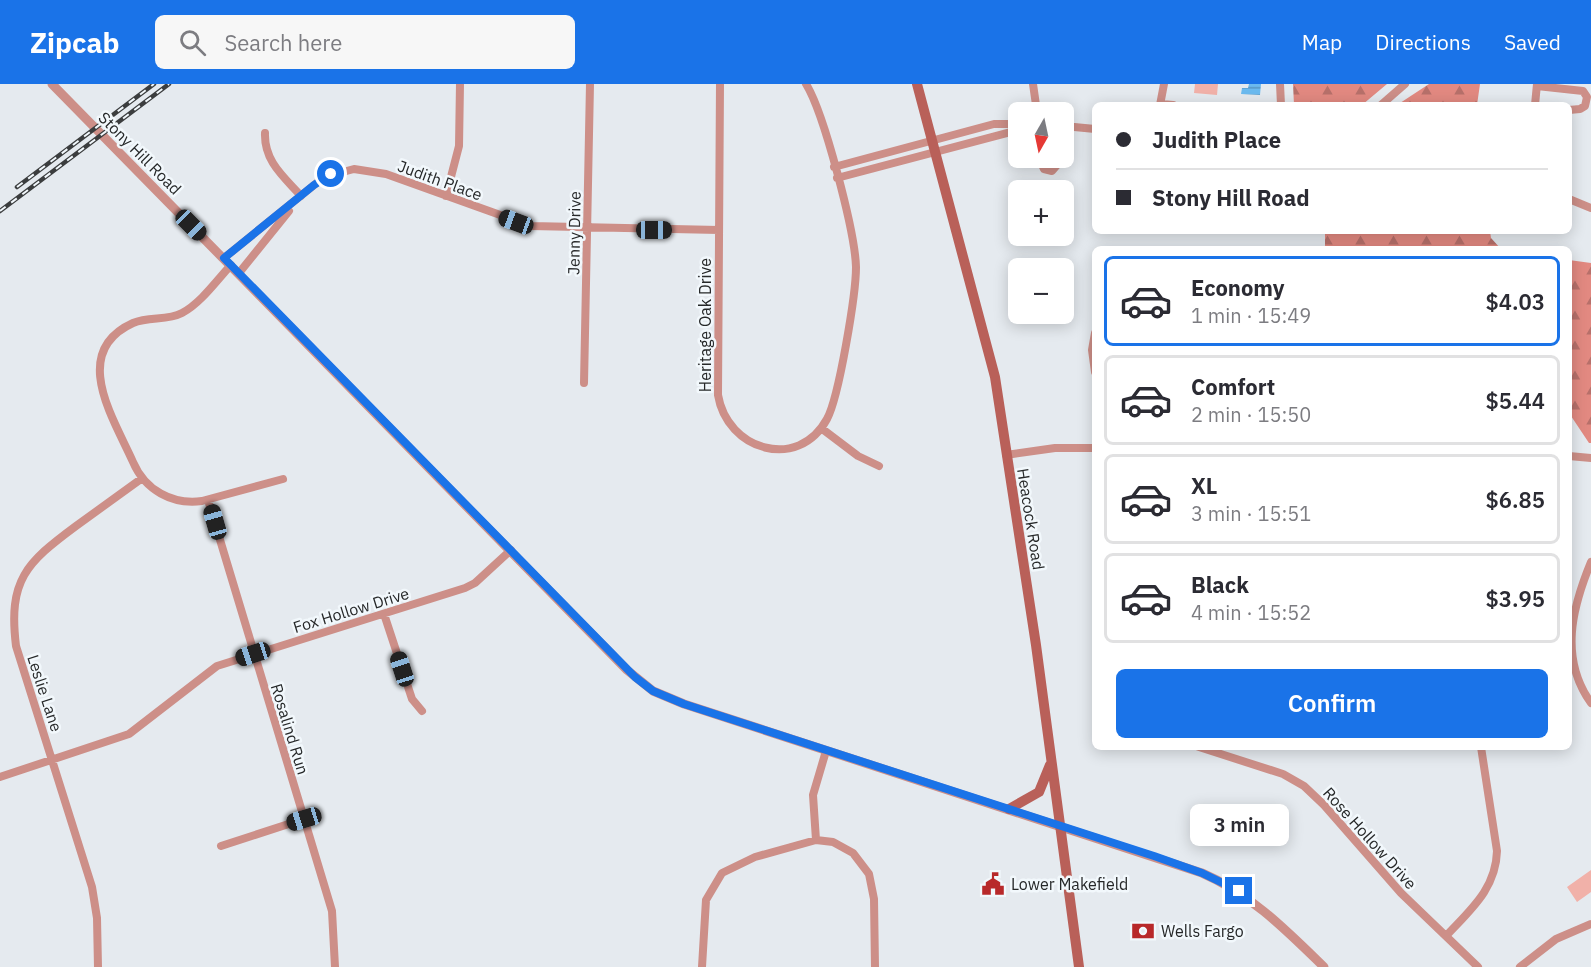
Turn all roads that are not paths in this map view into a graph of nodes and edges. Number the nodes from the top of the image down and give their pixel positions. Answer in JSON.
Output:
{"nodes":[{"id":1,"x":52,"y":84,"type":"edge"},
{"id":2,"x":460,"y":84,"type":"edge"},
{"id":3,"x":590,"y":84,"type":"edge"},
{"id":4,"x":720,"y":84,"type":"edge"},
{"id":5,"x":806,"y":84,"type":"edge"},
{"id":6,"x":916,"y":84,"type":"edge"},
{"id":7,"x":1034,"y":84,"type":"edge"},
{"id":8,"x":1164,"y":84,"type":"edge"},
{"id":9,"x":1280,"y":84,"type":"edge"},
{"id":10,"x":1406,"y":84,"type":"edge"},
{"id":11,"x":1537,"y":85,"type":"edge"},
{"id":12,"x":1036,"y":102,"type":"edge"},
{"id":13,"x":1160,"y":102,"type":"edge"},
{"id":14,"x":1281,"y":102,"type":"edge"},
{"id":15,"x":1385,"y":102,"type":"edge"},
{"id":16,"x":1535,"y":102,"type":"edge"},
{"id":17,"x":1572,"y":110,"type":"edge"},
{"id":18,"x":1008,"y":124,"type":"edge"},
{"id":19,"x":1074,"y":127,"type":"edge"},
{"id":20,"x":1092,"y":129,"type":"edge"},
{"id":21,"x":265,"y":133,"type":"dead end"},
{"id":22,"x":1008,"y":133,"type":"edge"},
{"id":23,"x":931,"y":140,"type":"junction"},
{"id":24,"x":936,"y":152,"type":"junction"},
{"id":25,"x":834,"y":167,"type":"junction"},
{"id":26,"x":837,"y":178,"type":"junction"},
{"id":27,"x":302,"y":196,"type":"junction"},
{"id":28,"x":446,"y":196,"type":"junction"},
{"id":29,"x":1572,"y":200,"type":"edge"},
{"id":30,"x":1591,"y":208,"type":"edge"},
{"id":31,"x":588,"y":229,"type":"junction"},
{"id":32,"x":719,"y":230,"type":"junction"},
{"id":33,"x":224,"y":258,"type":"junction"},
{"id":34,"x":231,"y":266,"type":"junction"},
{"id":35,"x":239,"y":273,"type":"junction"},
{"id":36,"x":584,"y":383,"type":"dead end"},
{"id":37,"x":821,"y":428,"type":"junction"},
{"id":38,"x":1092,"y":448,"type":"edge"},
{"id":39,"x":1006,"y":455,"type":"junction"},
{"id":40,"x":1572,"y":456,"type":"edge"},
{"id":41,"x":1591,"y":458,"type":"edge"},
{"id":42,"x":879,"y":466,"type":"dead end"},
{"id":43,"x":141,"y":479,"type":"junction"},
{"id":44,"x":283,"y":479,"type":"dead end"},
{"id":45,"x":208,"y":500,"type":"junction"},
{"id":46,"x":511,"y":550,"type":"junction"},
{"id":47,"x":1591,"y":562,"type":"edge"},
{"id":48,"x":384,"y":614,"type":"junction"},
{"id":49,"x":1572,"y":620,"type":"edge"},
{"id":50,"x":1572,"y":638,"type":"edge"},
{"id":51,"x":253,"y":654,"type":"junction"},
{"id":52,"x":1591,"y":703,"type":"edge"},
{"id":53,"x":422,"y":711,"type":"dead end"},
{"id":54,"x":826,"y":750,"type":"junction"},
{"id":55,"x":1209,"y":750,"type":"edge"},
{"id":56,"x":1481,"y":750,"type":"edge"},
{"id":57,"x":52,"y":758,"type":"junction"},
{"id":58,"x":1051,"y":762,"type":"junction"},
{"id":59,"x":0,"y":777,"type":"edge"},
{"id":60,"x":1009,"y":808,"type":"junction"},
{"id":61,"x":304,"y":819,"type":"junction"},
{"id":62,"x":1059,"y":824,"type":"junction"},
{"id":63,"x":816,"y":840,"type":"junction"},
{"id":64,"x":221,"y":846,"type":"dead end"},
{"id":65,"x":1591,"y":924,"type":"edge"},
{"id":66,"x":1446,"y":936,"type":"junction"},
{"id":67,"x":98,"y":967,"type":"edge"},
{"id":68,"x":335,"y":967,"type":"edge"},
{"id":69,"x":702,"y":967,"type":"edge"},
{"id":70,"x":875,"y":967,"type":"edge"},
{"id":71,"x":1078,"y":967,"type":"edge"},
{"id":72,"x":1324,"y":967,"type":"edge"},
{"id":73,"x":1478,"y":967,"type":"edge"},
{"id":74,"x":1521,"y":967,"type":"edge"}],
"edges":[{"from":1,"to":33,"type":"street","name":"Stony Hill Road"},
{"from":2,"to":28,"type":"street"},
{"from":3,"to":31,"type":"street","name":"Jenny Drive"},
{"from":4,"to":32,"type":"street","name":"Heritage Oak Drive"},
{"from":5,"to":25,"type":"street"},
{"from":6,"to":23,"type":"main road","name":"Heacock Road"},
{"from":7,"to":12,"type":"street"},
{"from":8,"to":13,"type":"street"},
{"from":9,"to":14,"type":"street"},
{"from":10,"to":15,"type":"street"},
{"from":11,"to":16,"type":"street"},
{"from":11,"to":17,"type":"street"},
{"from":18,"to":23,"type":"street"},
{"from":19,"to":20,"type":"street"},
{"from":21,"to":27,"type":"street"},
{"from":22,"to":24,"type":"street"},
{"from":23,"to":24,"type":"main road","name":"Heacock Road"},
{"from":23,"to":25,"type":"street"},
{"from":24,"to":26,"type":"street"},
{"from":24,"to":39,"type":"main road","name":"Heacock Road"},
{"from":25,"to":26,"type":"street"},
{"from":26,"to":37,"type":"street"},
{"from":27,"to":28,"type":"street","name":"Judith Place"},
{"from":27,"to":33,"type":"street","name":"Judith Place"},
{"from":27,"to":35,"type":"street","name":"Judith Place"},
{"from":28,"to":31,"type":"street","name":"Judith Place"},
{"from":29,"to":30,"type":"street"},
{"from":31,"to":32,"type":"street","name":"Judith Place"},
{"from":31,"to":36,"type":"street","name":"Jenny Drive"},
{"from":32,"to":37,"type":"street","name":"Heritage Oak Drive"},
{"from":33,"to":34,"type":"street","name":"Stony Hill Road"},
{"from":34,"to":35,"type":"street","name":"Stony Hill Road"},
{"from":34,"to":43,"type":"street"},
{"from":35,"to":46,"type":"street","name":"Stony Hill Road"},
{"from":37,"to":42,"type":"street"},
{"from":38,"to":39,"type":"street"},
{"from":39,"to":58,"type":"main road","name":"Heacock Road"},
{"from":40,"to":41,"type":"street"},
{"from":43,"to":45,"type":"street"},
{"from":43,"to":57,"type":"street","name":"Leslie Lane"},
{"from":44,"to":45,"type":"street"},
{"from":45,"to":51,"type":"street","name":"Rosalind Run"},
{"from":46,"to":48,"type":"street","name":"Fox Hollow Drive"},
{"from":46,"to":54,"type":"street","name":"Stony Hill Road"},
{"from":47,"to":49,"type":"street"},
{"from":48,"to":51,"type":"street","name":"Fox Hollow Drive"},
{"from":48,"to":53,"type":"street"},
{"from":50,"to":52,"type":"street"},
{"from":51,"to":57,"type":"street","name":"Fox Hollow Drive"},
{"from":51,"to":61,"type":"street","name":"Rosalind Run"},
{"from":54,"to":60,"type":"street","name":"Stony Hill Road"},
{"from":54,"to":63,"type":"street"},
{"from":55,"to":66,"type":"street","name":"Rose Hollow Drive"},
{"from":56,"to":66,"type":"street"},
{"from":57,"to":59,"type":"street","name":"Fox Hollow Drive"},
{"from":57,"to":67,"type":"street","name":"Leslie Lane"},
{"from":58,"to":60,"type":"main road"},
{"from":58,"to":62,"type":"main road","name":"Heacock Road"},
{"from":60,"to":62,"type":"street","name":"Stony Hill Road"},
{"from":61,"to":64,"type":"street"},
{"from":61,"to":68,"type":"street","name":"Rosalind Run"},
{"from":62,"to":71,"type":"main road","name":"Heacock Road"},
{"from":62,"to":72,"type":"street","name":"Stony Hill Road"},
{"from":63,"to":69,"type":"street"},
{"from":63,"to":70,"type":"street"},
{"from":65,"to":74,"type":"street"},
{"from":66,"to":73,"type":"street","name":"Rose Hollow Drive"}]}
